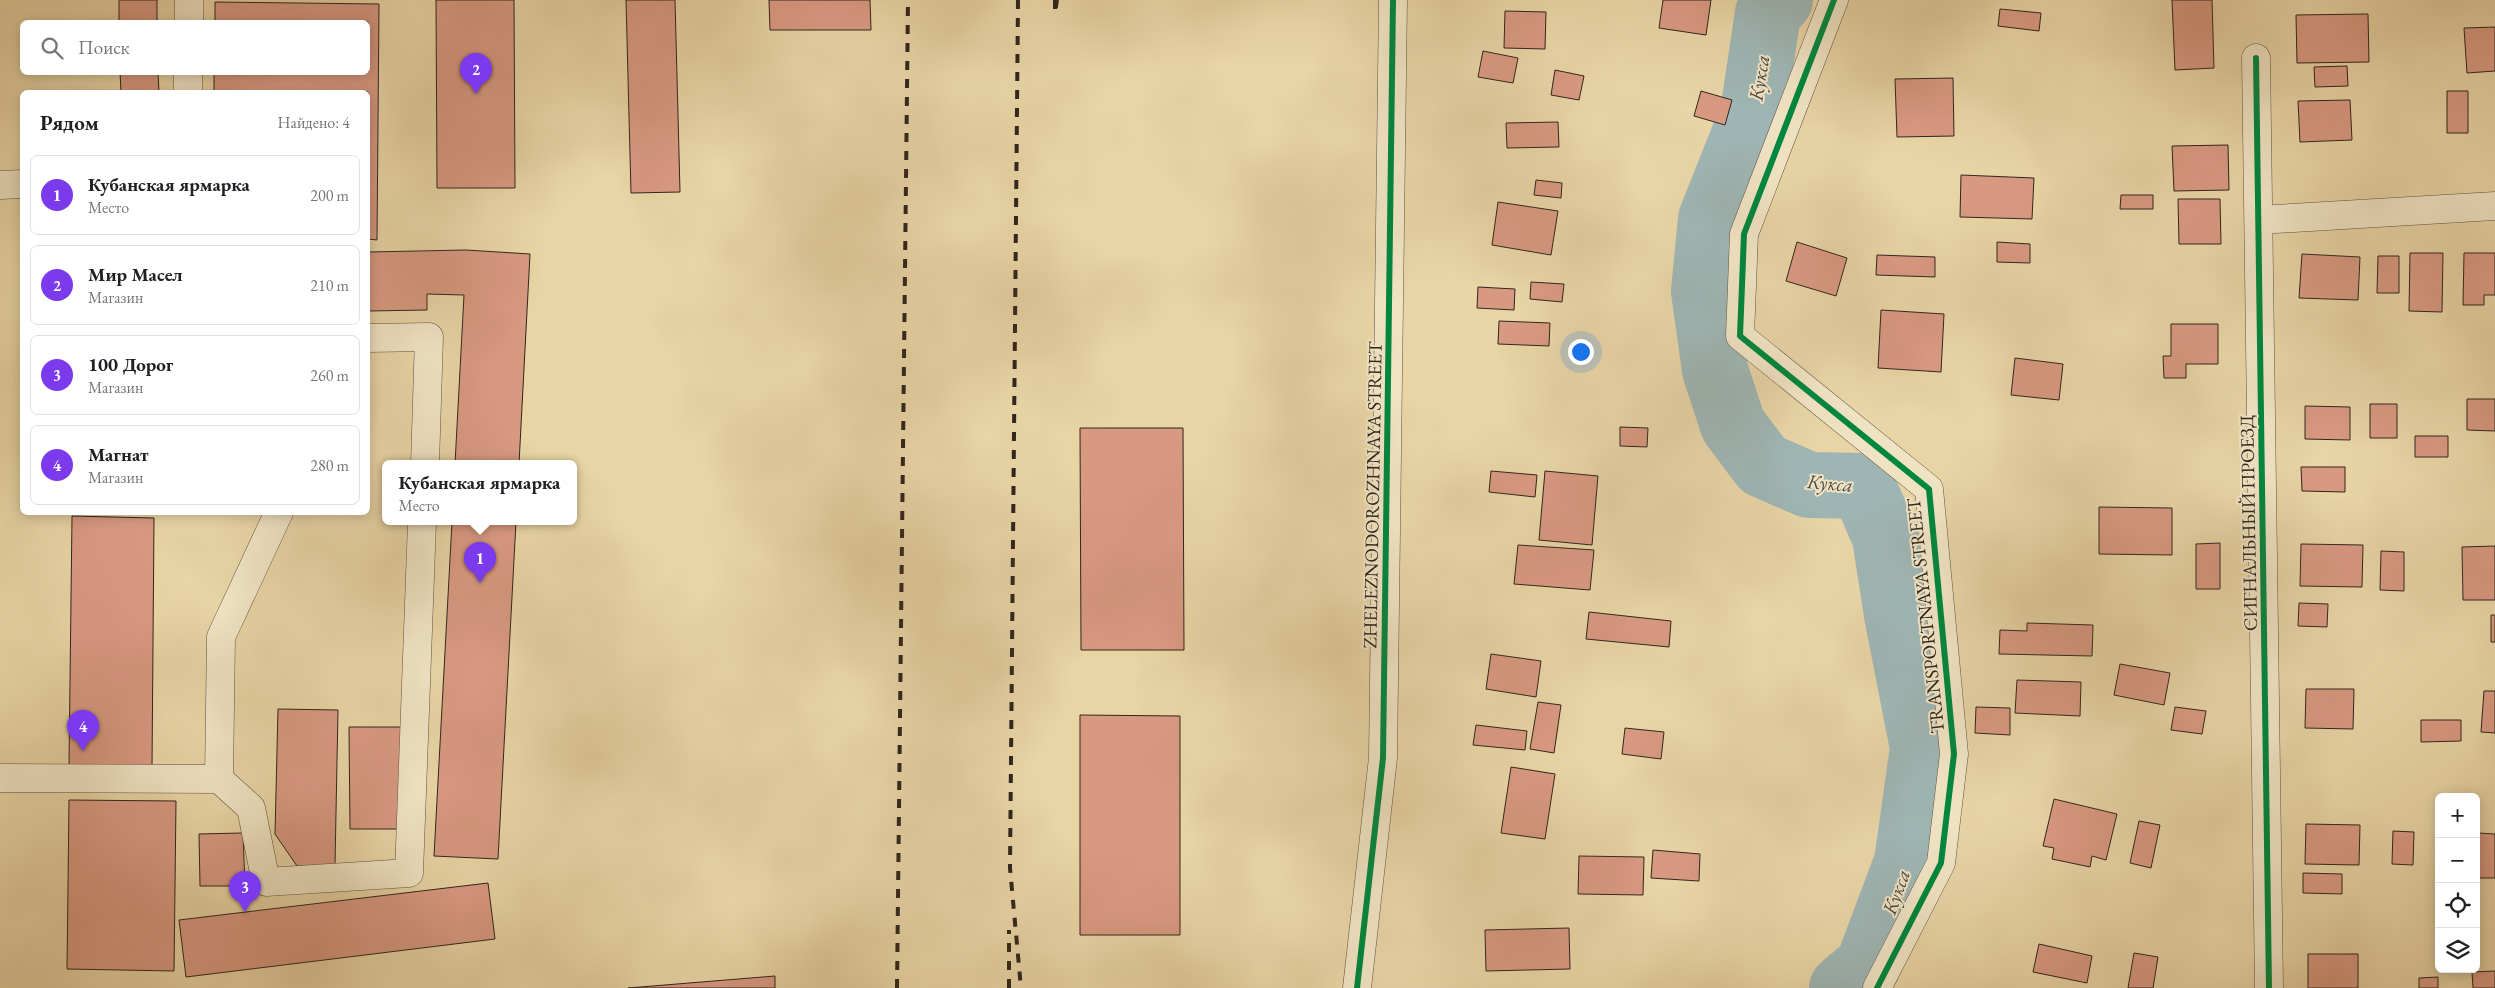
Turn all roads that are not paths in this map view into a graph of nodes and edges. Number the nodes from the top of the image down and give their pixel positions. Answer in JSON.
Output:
{"nodes":[{"id":1,"x":189,"y":0,"type":"edge"},
{"id":2,"x":1393,"y":0,"type":"edge"},
{"id":3,"x":1834,"y":0,"type":"edge"},
{"id":4,"x":189,"y":20,"type":"edge"},
{"id":5,"x":2256,"y":58,"type":"dead end"},
{"id":6,"x":188,"y":75,"type":"edge"},
{"id":7,"x":188,"y":90,"type":"edge"},
{"id":8,"x":20,"y":184,"type":"edge"},
{"id":9,"x":0,"y":185,"type":"edge"},
{"id":10,"x":2495,"y":206,"type":"edge"},
{"id":11,"x":2258,"y":220,"type":"junction"},
{"id":12,"x":370,"y":338,"type":"edge"},
{"id":13,"x":425,"y":460,"type":"edge"},
{"id":14,"x":278,"y":515,"type":"edge"},
{"id":15,"x":422,"y":525,"type":"edge"},
{"id":16,"x":0,"y":778,"type":"edge"},
{"id":17,"x":219,"y":780,"type":"junction"},
{"id":18,"x":1356,"y":988,"type":"edge"},
{"id":19,"x":1877,"y":988,"type":"edge"},
{"id":20,"x":2269,"y":988,"type":"edge"}],
"edges":[{"from":1,"to":4,"type":"street"},
{"from":2,"to":18,"type":"street","name":"ZHELEZNODOROZHNAYA STREET"},
{"from":3,"to":19,"type":"street","name":"TRANSPORTNAYA STREET"},
{"from":5,"to":11,"type":"street","name":"СИГНАЛЬНЫЙ ПРОЕЗД"},
{"from":6,"to":7,"type":"street"},
{"from":8,"to":9,"type":"street"},
{"from":10,"to":11,"type":"street"},
{"from":11,"to":20,"type":"street","name":"СИГНАЛЬНЫЙ ПРОЕЗД"},
{"from":12,"to":13,"type":"street"},
{"from":14,"to":17,"type":"street"},
{"from":15,"to":17,"type":"street"},
{"from":16,"to":17,"type":"street"}]}
